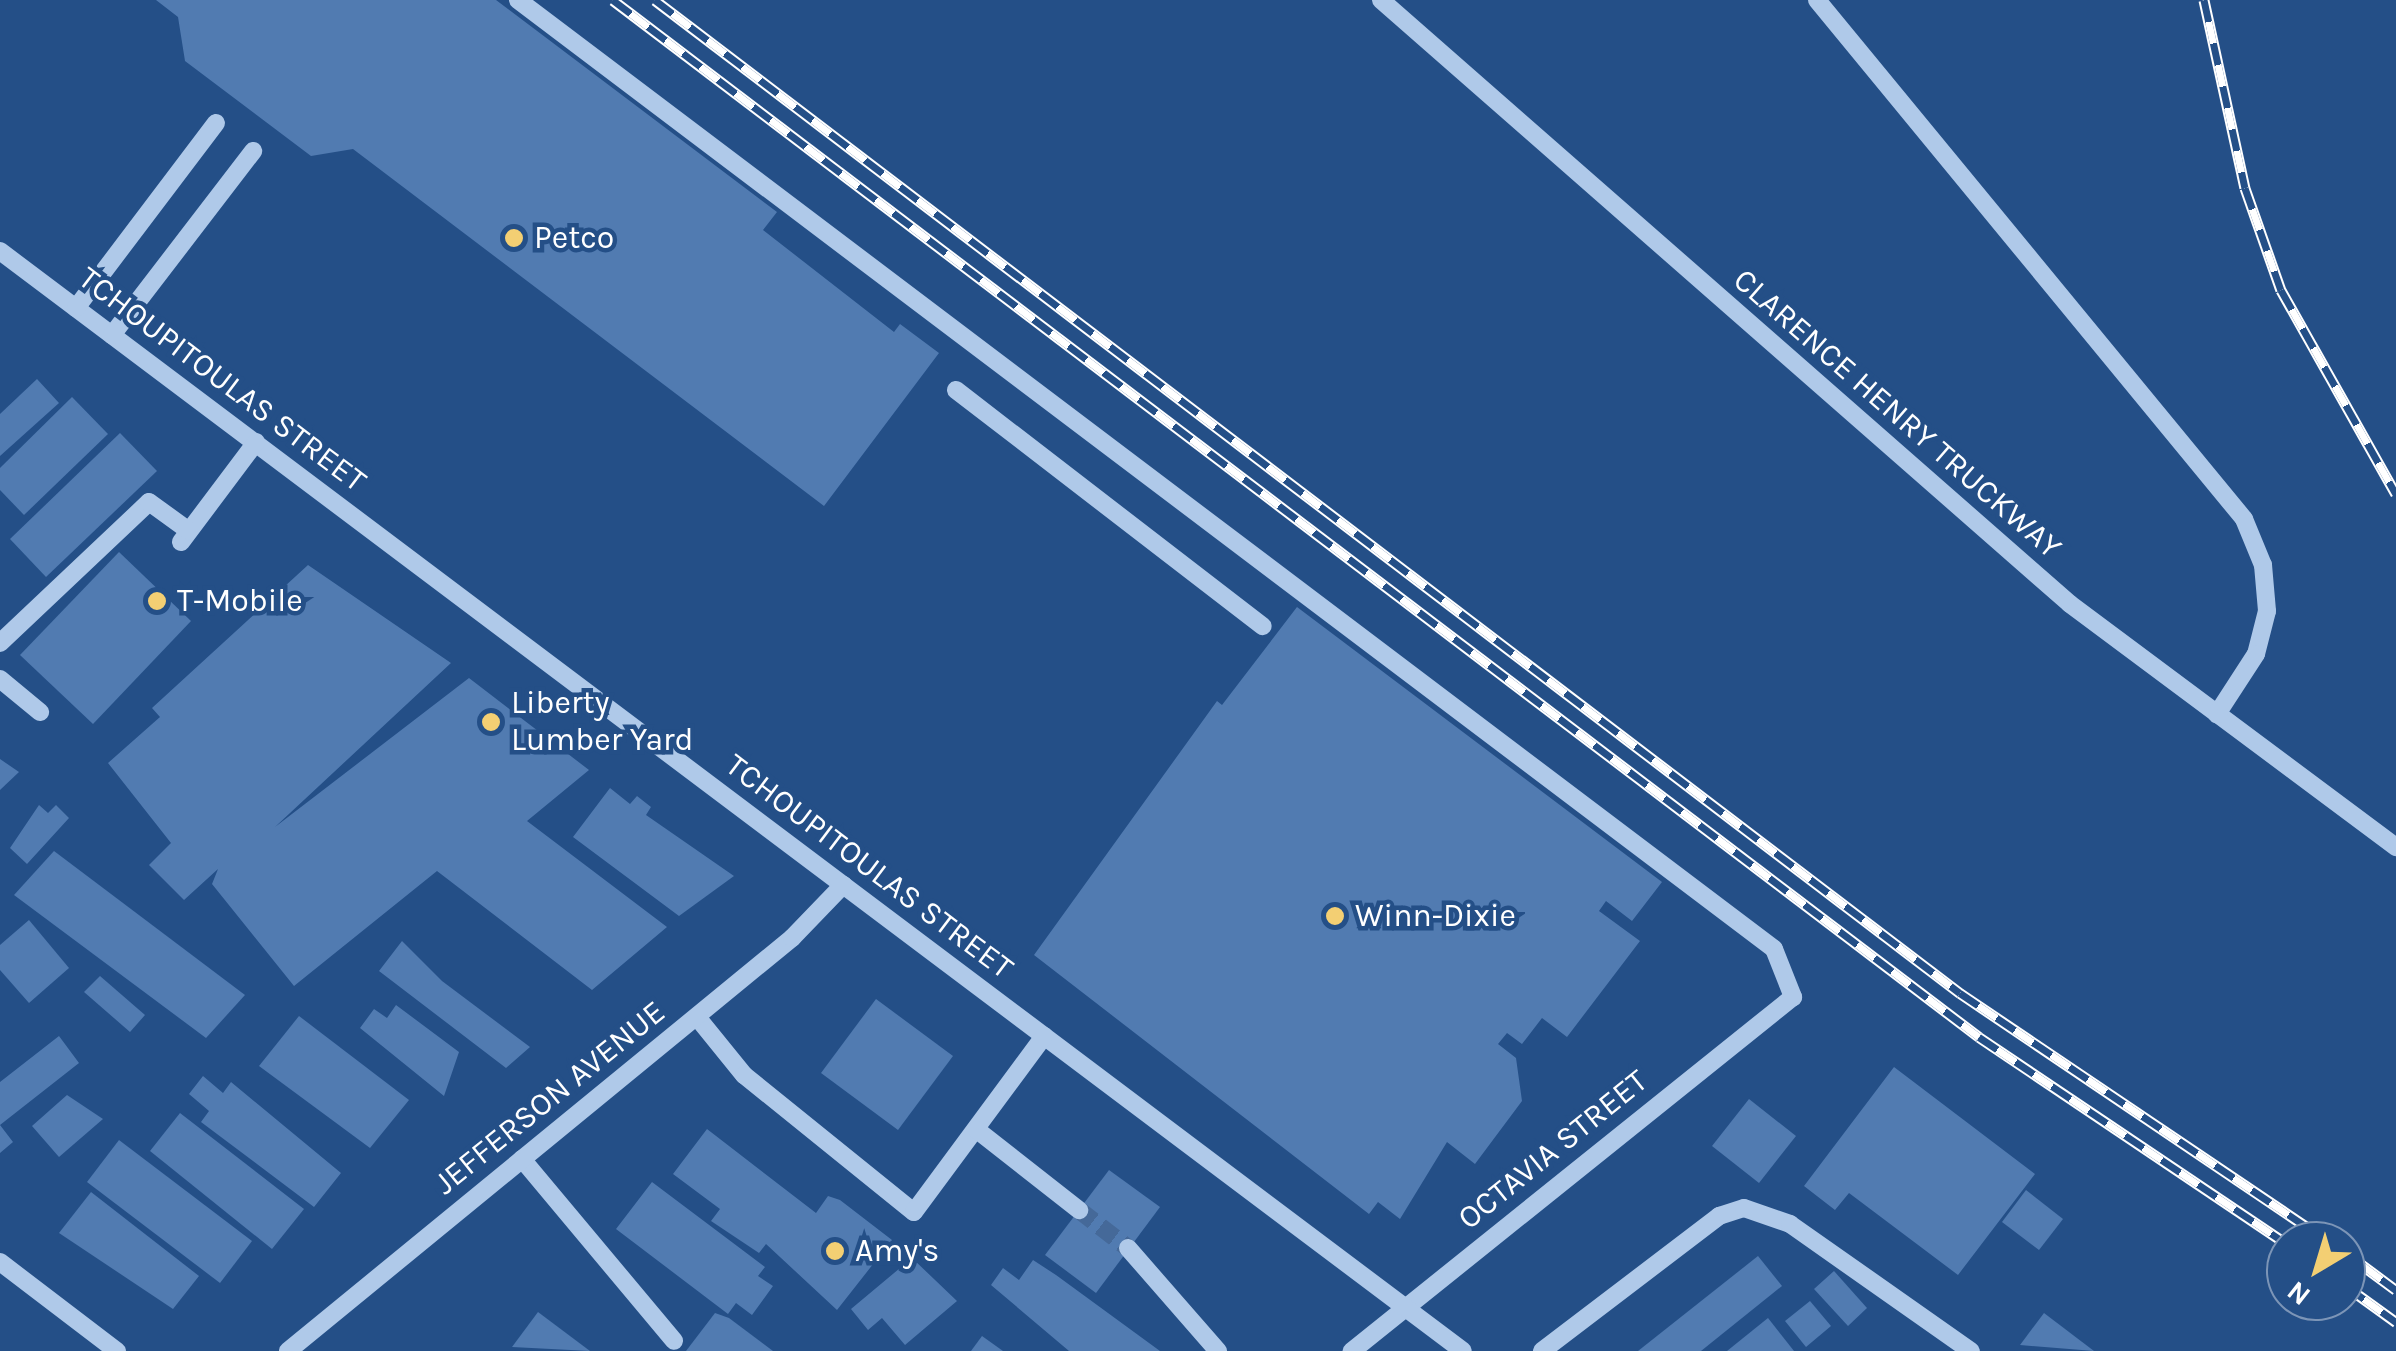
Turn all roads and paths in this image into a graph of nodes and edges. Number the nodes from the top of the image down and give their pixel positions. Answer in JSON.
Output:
{"nodes":[{"id":1,"x":518,"y":0,"type":"edge"},
{"id":2,"x":1381,"y":0,"type":"edge"},
{"id":3,"x":1817,"y":0,"type":"edge"},
{"id":4,"x":216,"y":124,"type":"dead end"},
{"id":5,"x":253,"y":151,"type":"dead end"},
{"id":6,"x":0,"y":251,"type":"edge"},
{"id":7,"x":76,"y":308,"type":"junction"},
{"id":8,"x":112,"y":335,"type":"junction"},
{"id":9,"x":956,"y":390,"type":"dead end"},
{"id":10,"x":256,"y":442,"type":"junction"},
{"id":11,"x":1263,"y":626,"type":"dead end"},
{"id":12,"x":0,"y":643,"type":"edge"},
{"id":13,"x":0,"y":680,"type":"edge"},
{"id":14,"x":40,"y":712,"type":"dead end"},
{"id":15,"x":2217,"y":714,"type":"junction"},
{"id":16,"x":2396,"y":847,"type":"edge"},
{"id":17,"x":843,"y":885,"type":"junction"},
{"id":18,"x":697,"y":1017,"type":"junction"},
{"id":19,"x":1044,"y":1036,"type":"junction"},
{"id":20,"x":976,"y":1130,"type":"junction"},
{"id":21,"x":522,"y":1160,"type":"junction"},
{"id":22,"x":1079,"y":1210,"type":"tunnel mouth"},
{"id":23,"x":1128,"y":1248,"type":"tunnel mouth"},
{"id":24,"x":0,"y":1262,"type":"edge"},
{"id":25,"x":1404,"y":1307,"type":"junction"},
{"id":26,"x":674,"y":1341,"type":"dead end"},
{"id":27,"x":116,"y":1351,"type":"edge"},
{"id":28,"x":288,"y":1351,"type":"edge"},
{"id":29,"x":1218,"y":1351,"type":"edge"},
{"id":30,"x":1352,"y":1351,"type":"edge"},
{"id":31,"x":1462,"y":1351,"type":"edge"},
{"id":32,"x":1542,"y":1351,"type":"edge"},
{"id":33,"x":1971,"y":1351,"type":"edge"}],
"edges":[{"from":1,"to":25,"type":"street","name":"OCTAVIA STREET"},
{"from":2,"to":15,"type":"street","name":"CLARENCE HENRY TRUCKWAY"},
{"from":3,"to":15,"type":"street"},
{"from":4,"to":7,"type":"street"},
{"from":5,"to":8,"type":"street"},
{"from":6,"to":7,"type":"street","name":"TCHOUPITOULAS STREET"},
{"from":7,"to":8,"type":"street","name":"TCHOUPITOULAS STREET"},
{"from":8,"to":10,"type":"street","name":"TCHOUPITOULAS STREET"},
{"from":9,"to":11,"type":"street"},
{"from":10,"to":12,"type":"street"},
{"from":10,"to":17,"type":"street","name":"TCHOUPITOULAS STREET"},
{"from":13,"to":14,"type":"street"},
{"from":15,"to":16,"type":"street","name":"CLARENCE HENRY TRUCKWAY"},
{"from":17,"to":18,"type":"street","name":"JEFFERSON AVENUE"},
{"from":17,"to":19,"type":"street","name":"TCHOUPITOULAS STREET"},
{"from":18,"to":20,"type":"street"},
{"from":18,"to":21,"type":"street","name":"JEFFERSON AVENUE"},
{"from":19,"to":20,"type":"street"},
{"from":19,"to":25,"type":"street","name":"TCHOUPITOULAS STREET"},
{"from":20,"to":22,"type":"street"},
{"from":21,"to":26,"type":"street"},
{"from":21,"to":28,"type":"street","name":"JEFFERSON AVENUE"},
{"from":23,"to":29,"type":"street"},
{"from":24,"to":27,"type":"street"},
{"from":25,"to":30,"type":"street","name":"OCTAVIA STREET"},
{"from":25,"to":31,"type":"street","name":"TCHOUPITOULAS STREET"},
{"from":32,"to":33,"type":"street"}]}
